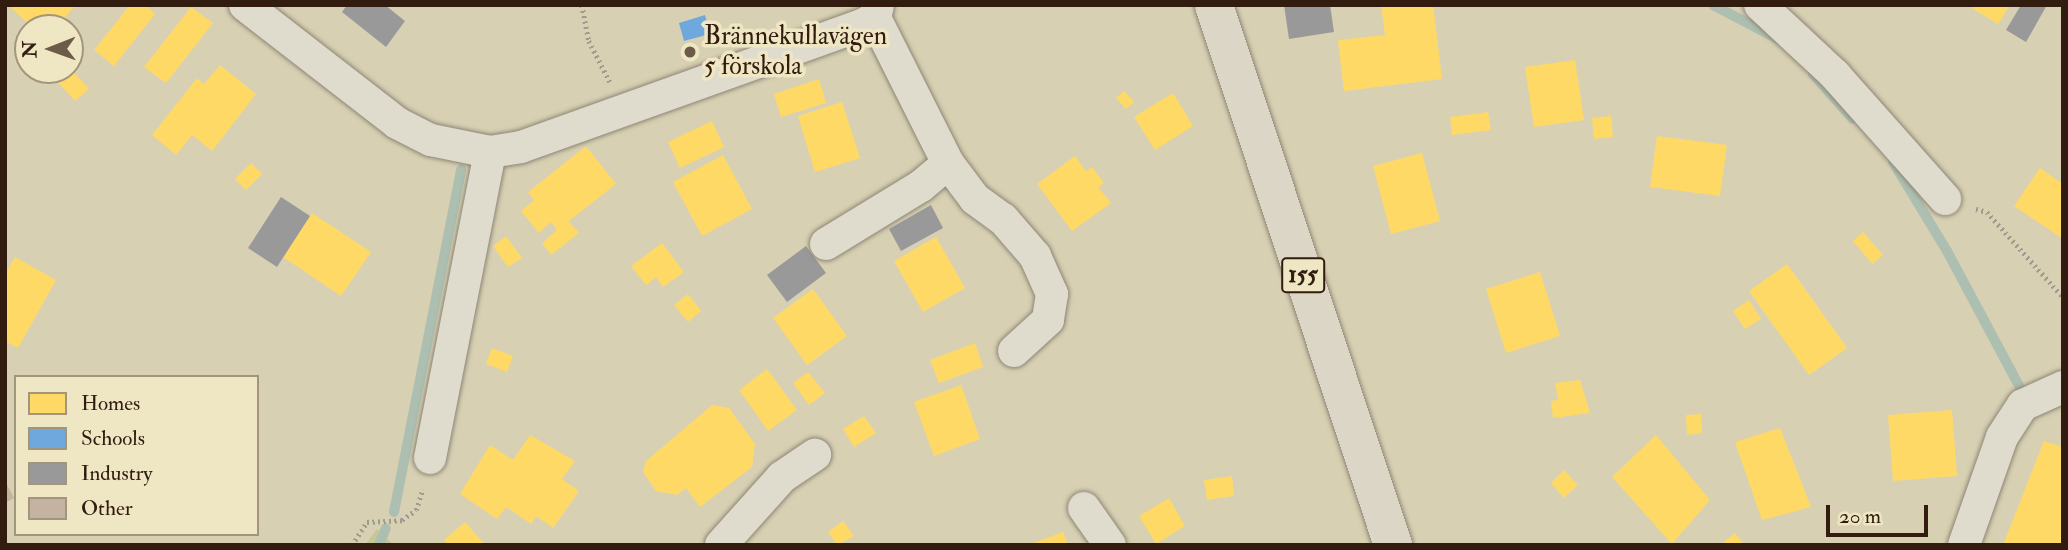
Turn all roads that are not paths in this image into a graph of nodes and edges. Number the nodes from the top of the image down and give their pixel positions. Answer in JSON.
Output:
{"nodes":[{"id":1,"x":246,"y":5,"type":"edge"},
{"id":2,"x":1214,"y":5,"type":"edge"},
{"id":3,"x":1760,"y":5,"type":"edge"},
{"id":4,"x":876,"y":12,"type":"edge"},
{"id":5,"x":490,"y":152,"type":"junction"},
{"id":6,"x":948,"y":163,"type":"junction"},
{"id":7,"x":1945,"y":199,"type":"road end"},
{"id":8,"x":826,"y":244,"type":"dead end"},
{"id":9,"x":1014,"y":351,"type":"dead end"},
{"id":10,"x":2063,"y":387,"type":"edge"},
{"id":11,"x":816,"y":456,"type":"dead end"},
{"id":12,"x":430,"y":458,"type":"road end"},
{"id":13,"x":1084,"y":508,"type":"dead end"},
{"id":14,"x":721,"y":545,"type":"edge"},
{"id":15,"x":1110,"y":545,"type":"edge"},
{"id":16,"x":1393,"y":545,"type":"edge"},
{"id":17,"x":1964,"y":545,"type":"edge"}],
"edges":[{"from":1,"to":5,"type":"street"},
{"from":2,"to":16,"type":"main road","number":"155"},
{"from":3,"to":7,"type":"street"},
{"from":4,"to":5,"type":"street"},
{"from":4,"to":6,"type":"street"},
{"from":5,"to":12,"type":"street"},
{"from":6,"to":8,"type":"street"},
{"from":6,"to":9,"type":"street"},
{"from":10,"to":17,"type":"street"},
{"from":11,"to":14,"type":"street"},
{"from":13,"to":15,"type":"street"}]}
